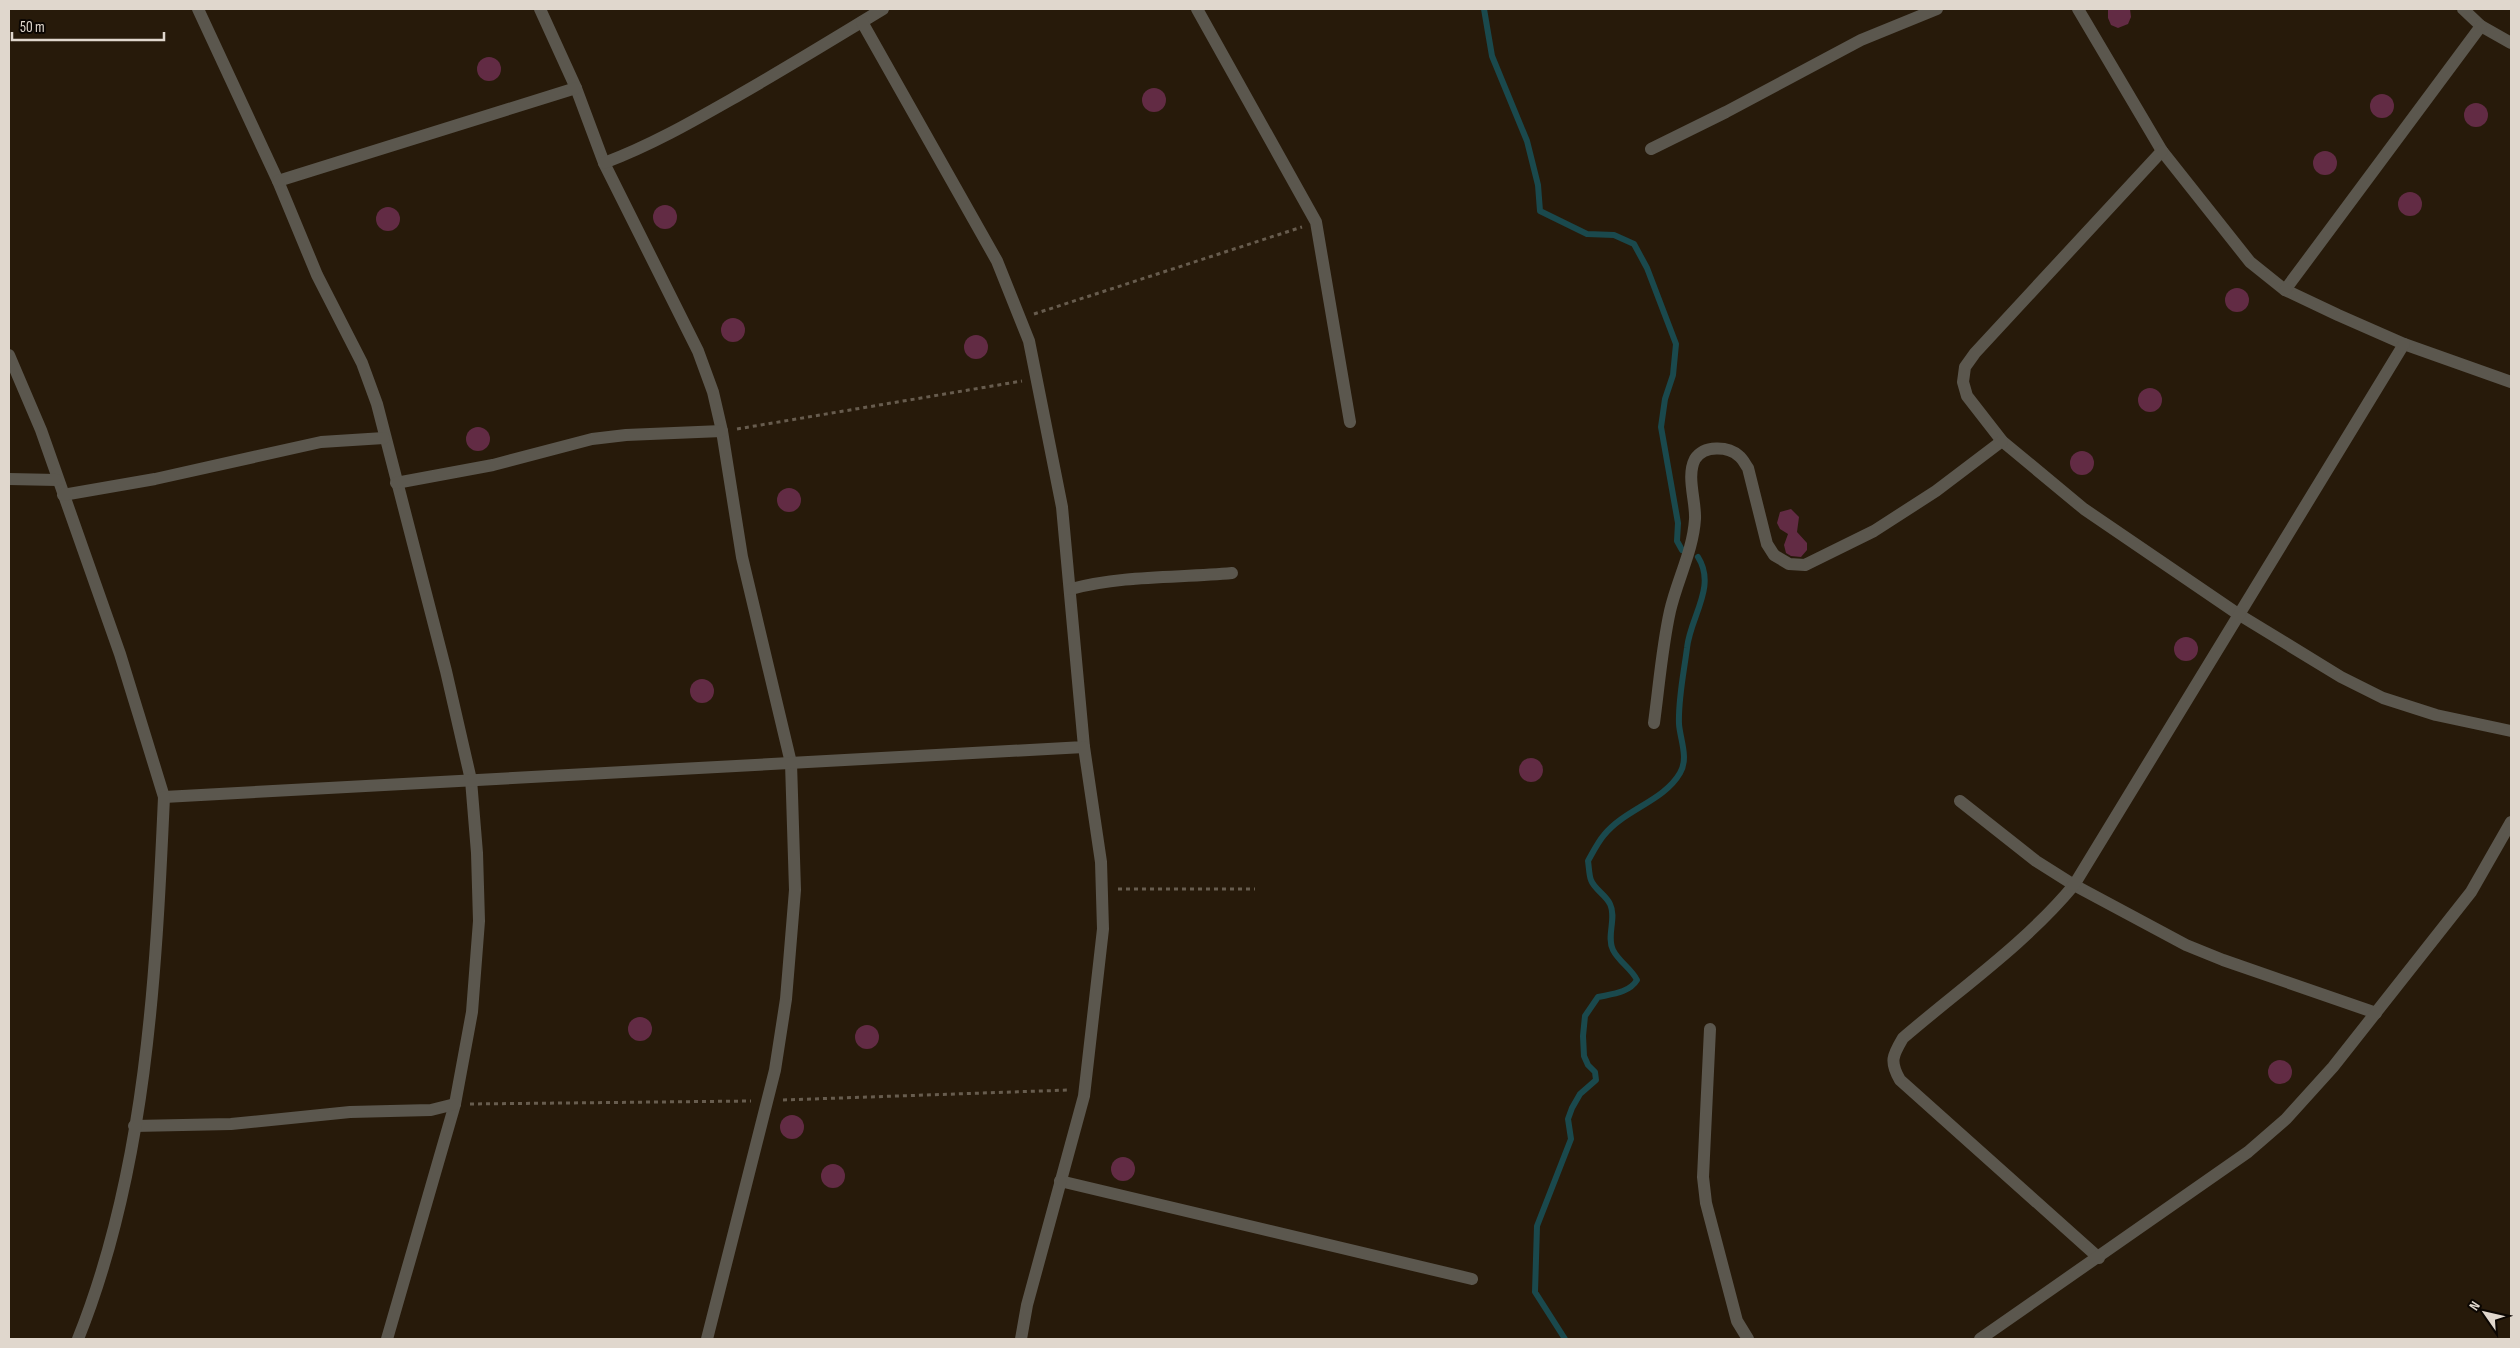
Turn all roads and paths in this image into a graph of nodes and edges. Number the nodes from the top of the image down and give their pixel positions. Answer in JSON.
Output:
{"nodes":[{"id":1,"x":198,"y":9,"type":"edge"},
{"id":2,"x":540,"y":9,"type":"edge"},
{"id":3,"x":883,"y":9,"type":"edge"},
{"id":4,"x":1197,"y":9,"type":"edge"},
{"id":5,"x":1937,"y":9,"type":"edge"},
{"id":6,"x":2078,"y":9,"type":"edge"},
{"id":7,"x":2463,"y":9,"type":"edge"},
{"id":8,"x":862,"y":22,"type":"junction"},
{"id":9,"x":2481,"y":26,"type":"junction"},
{"id":10,"x":2511,"y":43,"type":"edge"},
{"id":11,"x":576,"y":88,"type":"junction"},
{"id":12,"x":1650,"y":149,"type":"dead end"},
{"id":13,"x":2162,"y":151,"type":"junction"},
{"id":14,"x":604,"y":163,"type":"junction"},
{"id":15,"x":278,"y":181,"type":"junction"},
{"id":16,"x":1316,"y":222,"type":"junction"},
{"id":17,"x":2285,"y":290,"type":"junction"},
{"id":18,"x":1020,"y":319,"type":"junction"},
{"id":19,"x":2404,"y":344,"type":"junction"},
{"id":20,"x":9,"y":355,"type":"edge"},
{"id":21,"x":1036,"y":378,"type":"junction"},
{"id":22,"x":2511,"y":382,"type":"edge"},
{"id":23,"x":1350,"y":422,"type":"dead end"},
{"id":24,"x":722,"y":431,"type":"junction"},
{"id":25,"x":384,"y":438,"type":"junction"},
{"id":26,"x":2002,"y":441,"type":"junction"},
{"id":27,"x":9,"y":479,"type":"edge"},
{"id":28,"x":58,"y":480,"type":"junction"},
{"id":29,"x":396,"y":483,"type":"junction"},
{"id":30,"x":63,"y":495,"type":"junction"},
{"id":31,"x":1232,"y":573,"type":"dead end"},
{"id":32,"x":1071,"y":589,"type":"junction"},
{"id":33,"x":2238,"y":614,"type":"junction"},
{"id":34,"x":1654,"y":723,"type":"dead end"},
{"id":35,"x":2511,"y":731,"type":"edge"},
{"id":36,"x":1084,"y":746,"type":"junction"},
{"id":37,"x":791,"y":763,"type":"junction"},
{"id":38,"x":471,"y":780,"type":"junction"},
{"id":39,"x":164,"y":797,"type":"junction"},
{"id":40,"x":1960,"y":801,"type":"dead end"},
{"id":41,"x":2511,"y":822,"type":"edge"},
{"id":42,"x":2074,"y":885,"type":"junction"},
{"id":43,"x":1256,"y":888,"type":"dead end"},
{"id":44,"x":1102,"y":889,"type":"junction"},
{"id":45,"x":2376,"y":1013,"type":"junction"},
{"id":46,"x":1710,"y":1029,"type":"dead end"},
{"id":47,"x":455,"y":1104,"type":"junction"},
{"id":48,"x":134,"y":1126,"type":"junction"},
{"id":49,"x":1060,"y":1181,"type":"junction"},
{"id":50,"x":2099,"y":1258,"type":"junction"},
{"id":51,"x":1472,"y":1279,"type":"dead end"},
{"id":52,"x":78,"y":1339,"type":"edge"},
{"id":53,"x":387,"y":1339,"type":"edge"},
{"id":54,"x":707,"y":1339,"type":"edge"},
{"id":55,"x":1021,"y":1339,"type":"edge"},
{"id":56,"x":1748,"y":1339,"type":"edge"},
{"id":57,"x":1980,"y":1339,"type":"edge"}],
"edges":[{"from":1,"to":15,"type":"street"},
{"from":2,"to":11,"type":"street"},
{"from":3,"to":8,"type":"street"},
{"from":4,"to":16,"type":"street"},
{"from":5,"to":12,"type":"street"},
{"from":6,"to":13,"type":"street"},
{"from":7,"to":9,"type":"street"},
{"from":8,"to":14,"type":"street"},
{"from":8,"to":18,"type":"street"},
{"from":9,"to":10,"type":"street"},
{"from":9,"to":17,"type":"street"},
{"from":11,"to":14,"type":"street"},
{"from":11,"to":15,"type":"street"},
{"from":13,"to":17,"type":"street"},
{"from":13,"to":26,"type":"street"},
{"from":14,"to":24,"type":"street"},
{"from":15,"to":25,"type":"street"},
{"from":16,"to":18,"type":"path"},
{"from":16,"to":23,"type":"street"},
{"from":17,"to":19,"type":"street"},
{"from":18,"to":21,"type":"street"},
{"from":19,"to":22,"type":"street"},
{"from":19,"to":33,"type":"street"},
{"from":20,"to":28,"type":"street"},
{"from":21,"to":24,"type":"path"},
{"from":21,"to":32,"type":"street"},
{"from":24,"to":29,"type":"street"},
{"from":24,"to":37,"type":"street"},
{"from":25,"to":29,"type":"street"},
{"from":25,"to":30,"type":"street"},
{"from":26,"to":33,"type":"street"},
{"from":26,"to":34,"type":"street"},
{"from":27,"to":28,"type":"street"},
{"from":28,"to":30,"type":"street"},
{"from":29,"to":38,"type":"street"},
{"from":30,"to":39,"type":"street"},
{"from":31,"to":32,"type":"street"},
{"from":32,"to":36,"type":"street"},
{"from":33,"to":35,"type":"street"},
{"from":33,"to":42,"type":"street"},
{"from":36,"to":37,"type":"street"},
{"from":36,"to":44,"type":"street"},
{"from":37,"to":38,"type":"street"},
{"from":37,"to":54,"type":"street"},
{"from":38,"to":39,"type":"street"},
{"from":38,"to":47,"type":"street"},
{"from":39,"to":48,"type":"street"},
{"from":40,"to":42,"type":"street"},
{"from":41,"to":45,"type":"street"},
{"from":42,"to":45,"type":"street"},
{"from":42,"to":50,"type":"street"},
{"from":43,"to":44,"type":"path"},
{"from":44,"to":49,"type":"street"},
{"from":45,"to":50,"type":"street"},
{"from":46,"to":56,"type":"street"},
{"from":47,"to":48,"type":"street"},
{"from":47,"to":53,"type":"street"},
{"from":48,"to":52,"type":"street"},
{"from":49,"to":51,"type":"street"},
{"from":49,"to":55,"type":"street"},
{"from":50,"to":57,"type":"street"}]}
